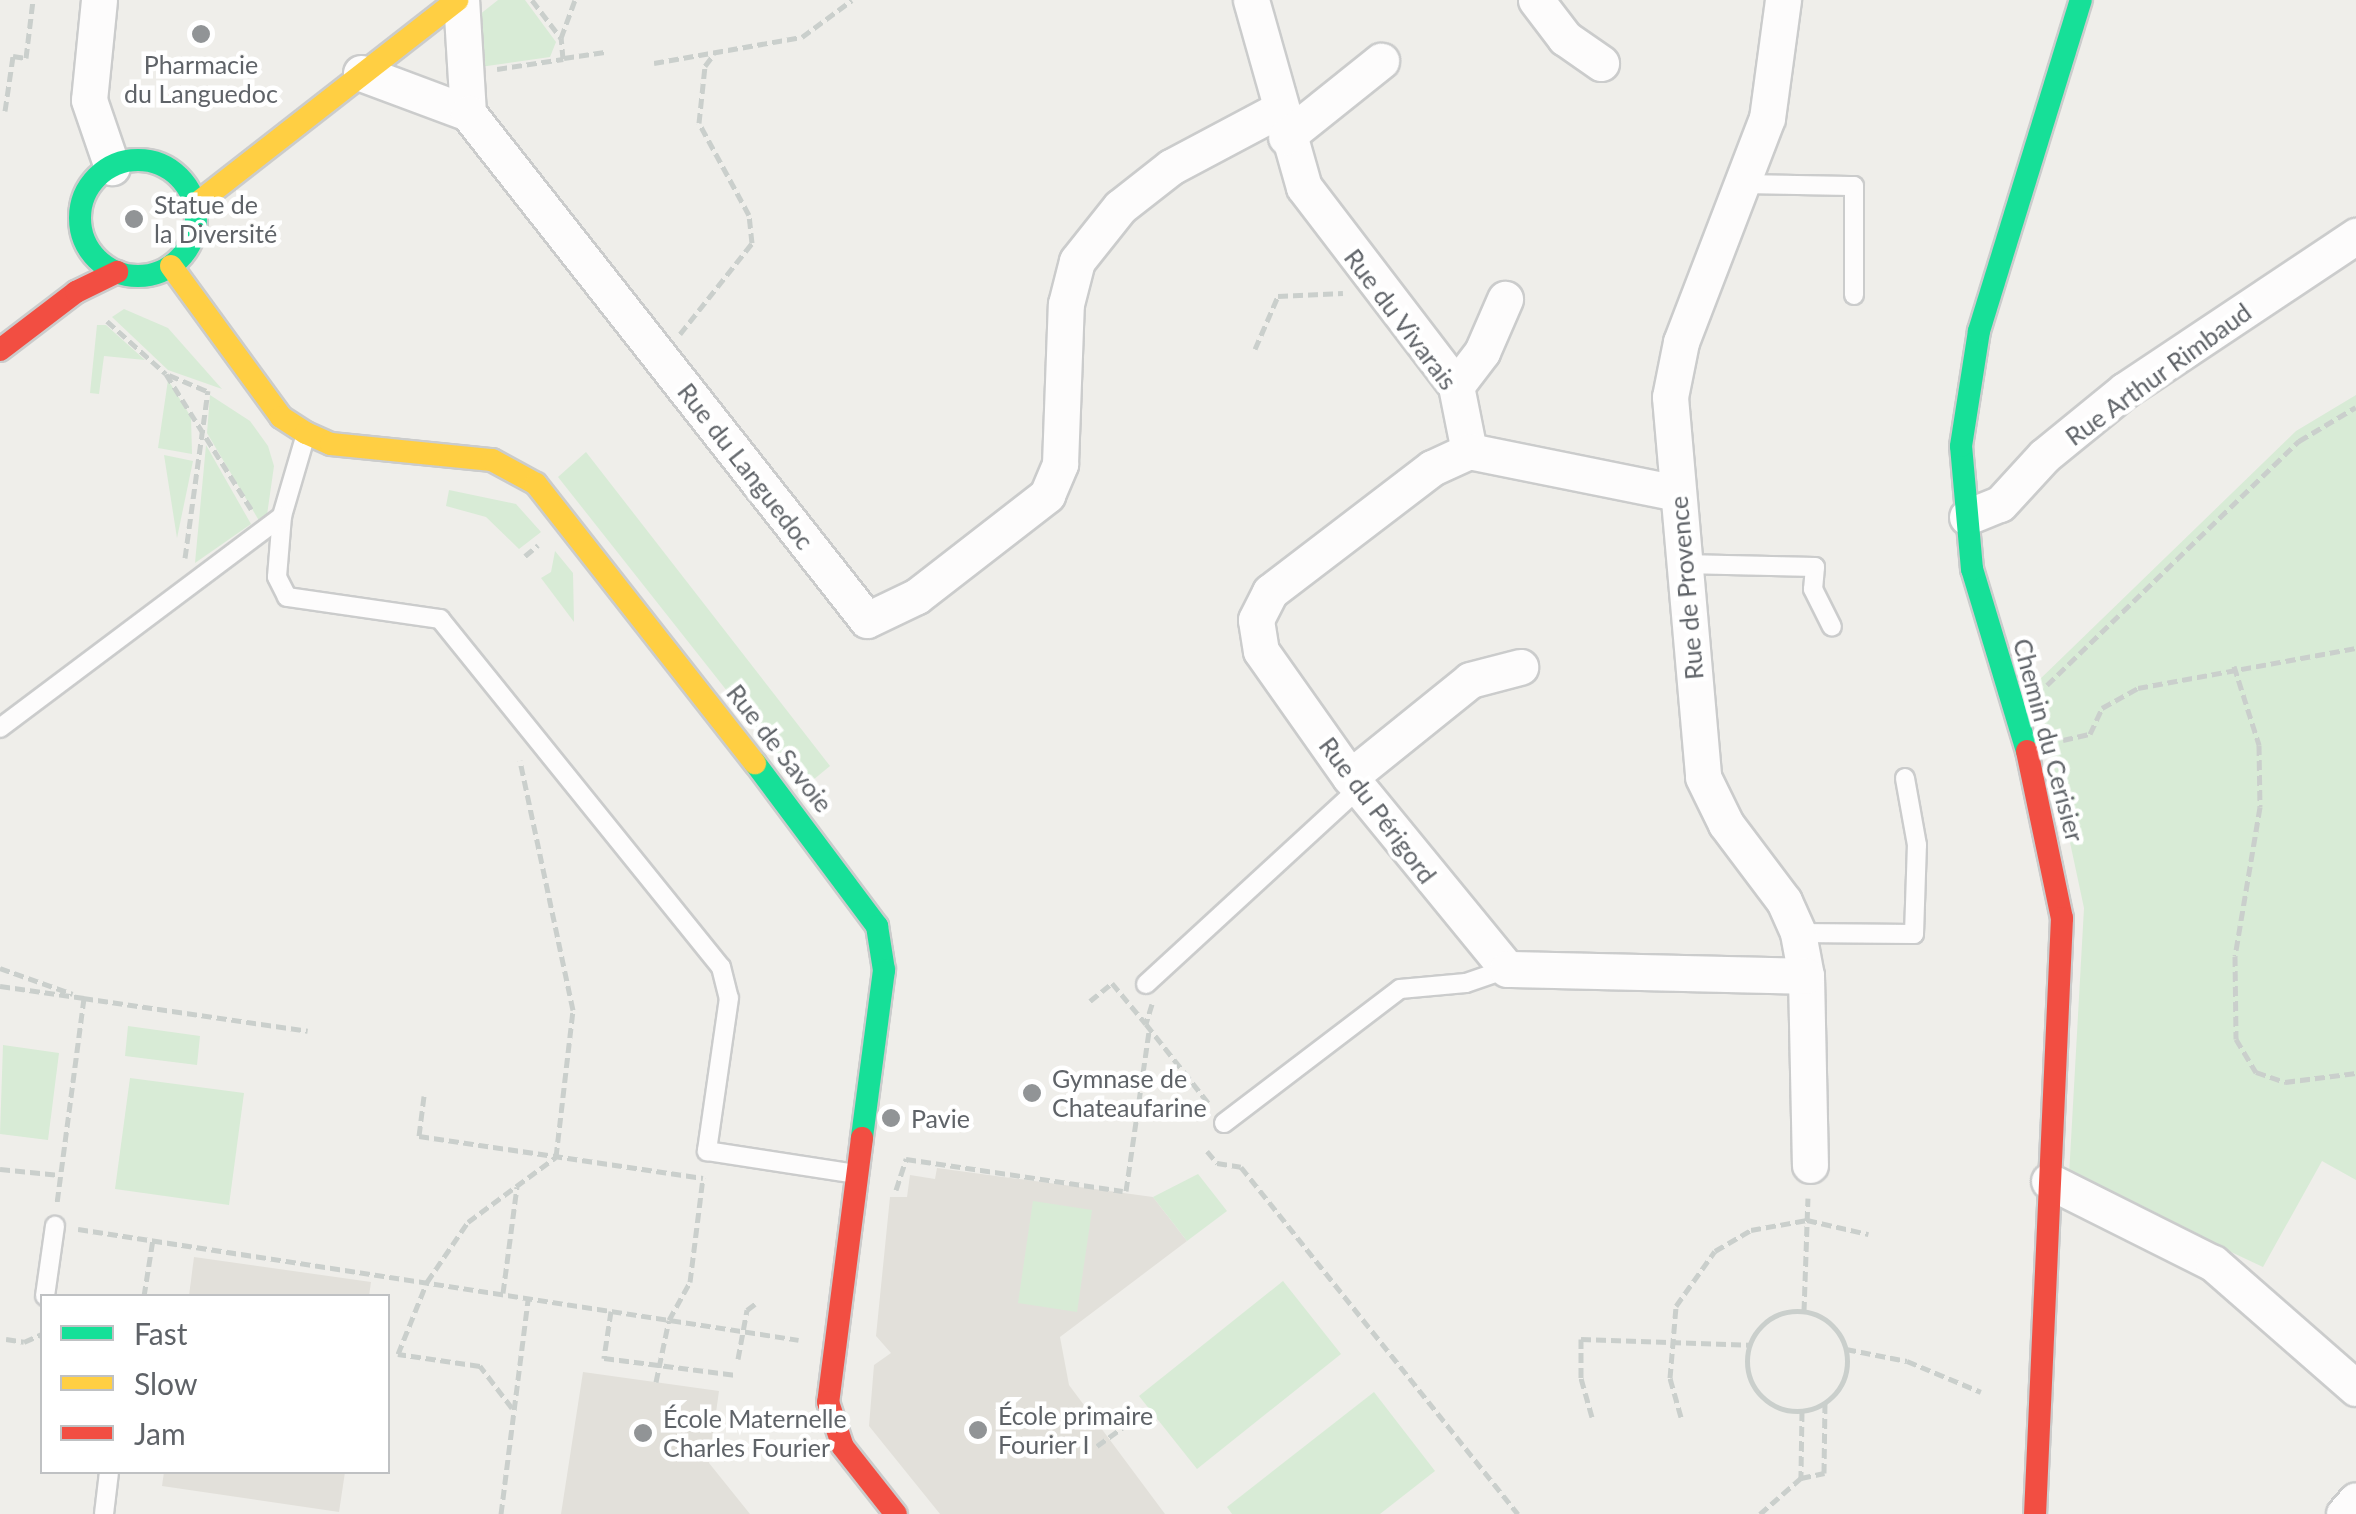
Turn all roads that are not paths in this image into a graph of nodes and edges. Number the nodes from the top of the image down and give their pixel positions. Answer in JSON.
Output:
{"nodes":[{"id":1,"x":99,"y":0,"type":"edge"},
{"id":2,"x":459,"y":0,"type":"edge"},
{"id":3,"x":1251,"y":0,"type":"edge"},
{"id":4,"x":1536,"y":0,"type":"edge"},
{"id":5,"x":1783,"y":0,"type":"edge"},
{"id":6,"x":2081,"y":0,"type":"edge"},
{"id":7,"x":1380,"y":61,"type":"dead end"},
{"id":8,"x":1601,"y":63,"type":"dead end"},
{"id":9,"x":362,"y":73,"type":"junction"},
{"id":10,"x":468,"y":112,"type":"junction"},
{"id":11,"x":1282,"y":123,"type":"junction"},
{"id":12,"x":199,"y":157,"type":"dead end"},
{"id":13,"x":112,"y":167,"type":"junction"},
{"id":14,"x":176,"y":174,"type":"junction"},
{"id":15,"x":1739,"y":184,"type":"junction"},
{"id":16,"x":195,"y":205,"type":"junction"},
{"id":17,"x":82,"y":235,"type":"junction"},
{"id":18,"x":2356,"y":236,"type":"edge"},
{"id":19,"x":64,"y":257,"type":"dead end"},
{"id":20,"x":171,"y":266,"type":"junction"},
{"id":21,"x":117,"y":272,"type":"junction"},
{"id":22,"x":1854,"y":295,"type":"dead end"},
{"id":23,"x":1505,"y":299,"type":"dead end"},
{"id":24,"x":0,"y":350,"type":"edge"},
{"id":25,"x":1456,"y":386,"type":"junction"},
{"id":26,"x":306,"y":434,"type":"junction"},
{"id":27,"x":1469,"y":451,"type":"junction"},
{"id":28,"x":1678,"y":493,"type":"junction"},
{"id":29,"x":282,"y":516,"type":"junction"},
{"id":30,"x":1968,"y":517,"type":"junction"},
{"id":31,"x":1683,"y":564,"type":"junction"},
{"id":32,"x":1832,"y":628,"type":"dead end"},
{"id":33,"x":1520,"y":667,"type":"dead end"},
{"id":34,"x":0,"y":728,"type":"edge"},
{"id":35,"x":1905,"y":778,"type":"dead end"},
{"id":36,"x":1355,"y":782,"type":"junction"},
{"id":37,"x":1798,"y":934,"type":"junction"},
{"id":38,"x":1507,"y":970,"type":"junction"},
{"id":39,"x":1806,"y":976,"type":"junction"},
{"id":40,"x":1146,"y":984,"type":"road end"},
{"id":41,"x":1224,"y":1122,"type":"road end"},
{"id":42,"x":1810,"y":1165,"type":"road end"},
{"id":43,"x":857,"y":1174,"type":"junction"},
{"id":44,"x":2049,"y":1181,"type":"junction"},
{"id":45,"x":55,"y":1226,"type":"road end"},
{"id":46,"x":45,"y":1294,"type":"edge"},
{"id":47,"x":2356,"y":1388,"type":"edge"},
{"id":48,"x":109,"y":1474,"type":"edge"},
{"id":49,"x":2356,"y":1500,"type":"edge"},
{"id":50,"x":104,"y":1514,"type":"edge"},
{"id":51,"x":896,"y":1514,"type":"edge"},
{"id":52,"x":2035,"y":1514,"type":"edge"},
{"id":53,"x":2344,"y":1514,"type":"edge"}],
"edges":[{"from":1,"to":13,"type":"street"},
{"from":2,"to":9,"type":"street"},
{"from":2,"to":10,"type":"street"},
{"from":3,"to":11,"type":"street","name":"Rue du Vivarais"},
{"from":4,"to":8,"type":"street"},
{"from":5,"to":15,"type":"street","name":"Rue de Provence"},
{"from":6,"to":30,"type":"street","name":"Chemin du Cerisier"},
{"from":7,"to":11,"type":"street"},
{"from":9,"to":10,"type":"street"},
{"from":9,"to":16,"type":"street"},
{"from":10,"to":11,"type":"street","name":"Rue du Languedoc"},
{"from":11,"to":25,"type":"street","name":"Rue du Vivarais"},
{"from":12,"to":14,"type":"street"},
{"from":13,"to":14,"type":"street"},
{"from":13,"to":17,"type":"street"},
{"from":14,"to":16,"type":"street"},
{"from":15,"to":22,"type":"lane"},
{"from":15,"to":28,"type":"street","name":"Rue de Provence"},
{"from":16,"to":20,"type":"street"},
{"from":17,"to":19,"type":"street"},
{"from":17,"to":21,"type":"street"},
{"from":18,"to":30,"type":"street","name":"Rue Arthur Rimbaud"},
{"from":20,"to":21,"type":"street"},
{"from":20,"to":26,"type":"street","name":"Rue de Savoie"},
{"from":21,"to":24,"type":"street"},
{"from":23,"to":25,"type":"street"},
{"from":25,"to":27,"type":"street","name":"Rue du Vivarais"},
{"from":26,"to":29,"type":"lane"},
{"from":26,"to":43,"type":"street","name":"Rue de Savoie"},
{"from":27,"to":28,"type":"street"},
{"from":27,"to":36,"type":"street","name":"Rue du Périgord"},
{"from":28,"to":31,"type":"street","name":"Rue de Provence"},
{"from":29,"to":34,"type":"lane"},
{"from":29,"to":43,"type":"lane"},
{"from":30,"to":44,"type":"street","name":"Chemin du Cerisier"},
{"from":31,"to":32,"type":"lane"},
{"from":31,"to":37,"type":"street","name":"Rue de Provence"},
{"from":33,"to":36,"type":"street"},
{"from":35,"to":37,"type":"lane"},
{"from":36,"to":38,"type":"street","name":"Rue du Périgord"},
{"from":36,"to":40,"type":"lane"},
{"from":37,"to":39,"type":"street","name":"Rue de Provence"},
{"from":38,"to":39,"type":"street"},
{"from":38,"to":41,"type":"lane"},
{"from":39,"to":42,"type":"street","name":"Rue de Provence"},
{"from":43,"to":51,"type":"street","name":"Rue de Savoie"},
{"from":44,"to":47,"type":"street"},
{"from":44,"to":52,"type":"street","name":"Chemin du Cerisier"},
{"from":45,"to":46,"type":"lane"},
{"from":48,"to":50,"type":"lane"},
{"from":49,"to":53,"type":"street"}]}
